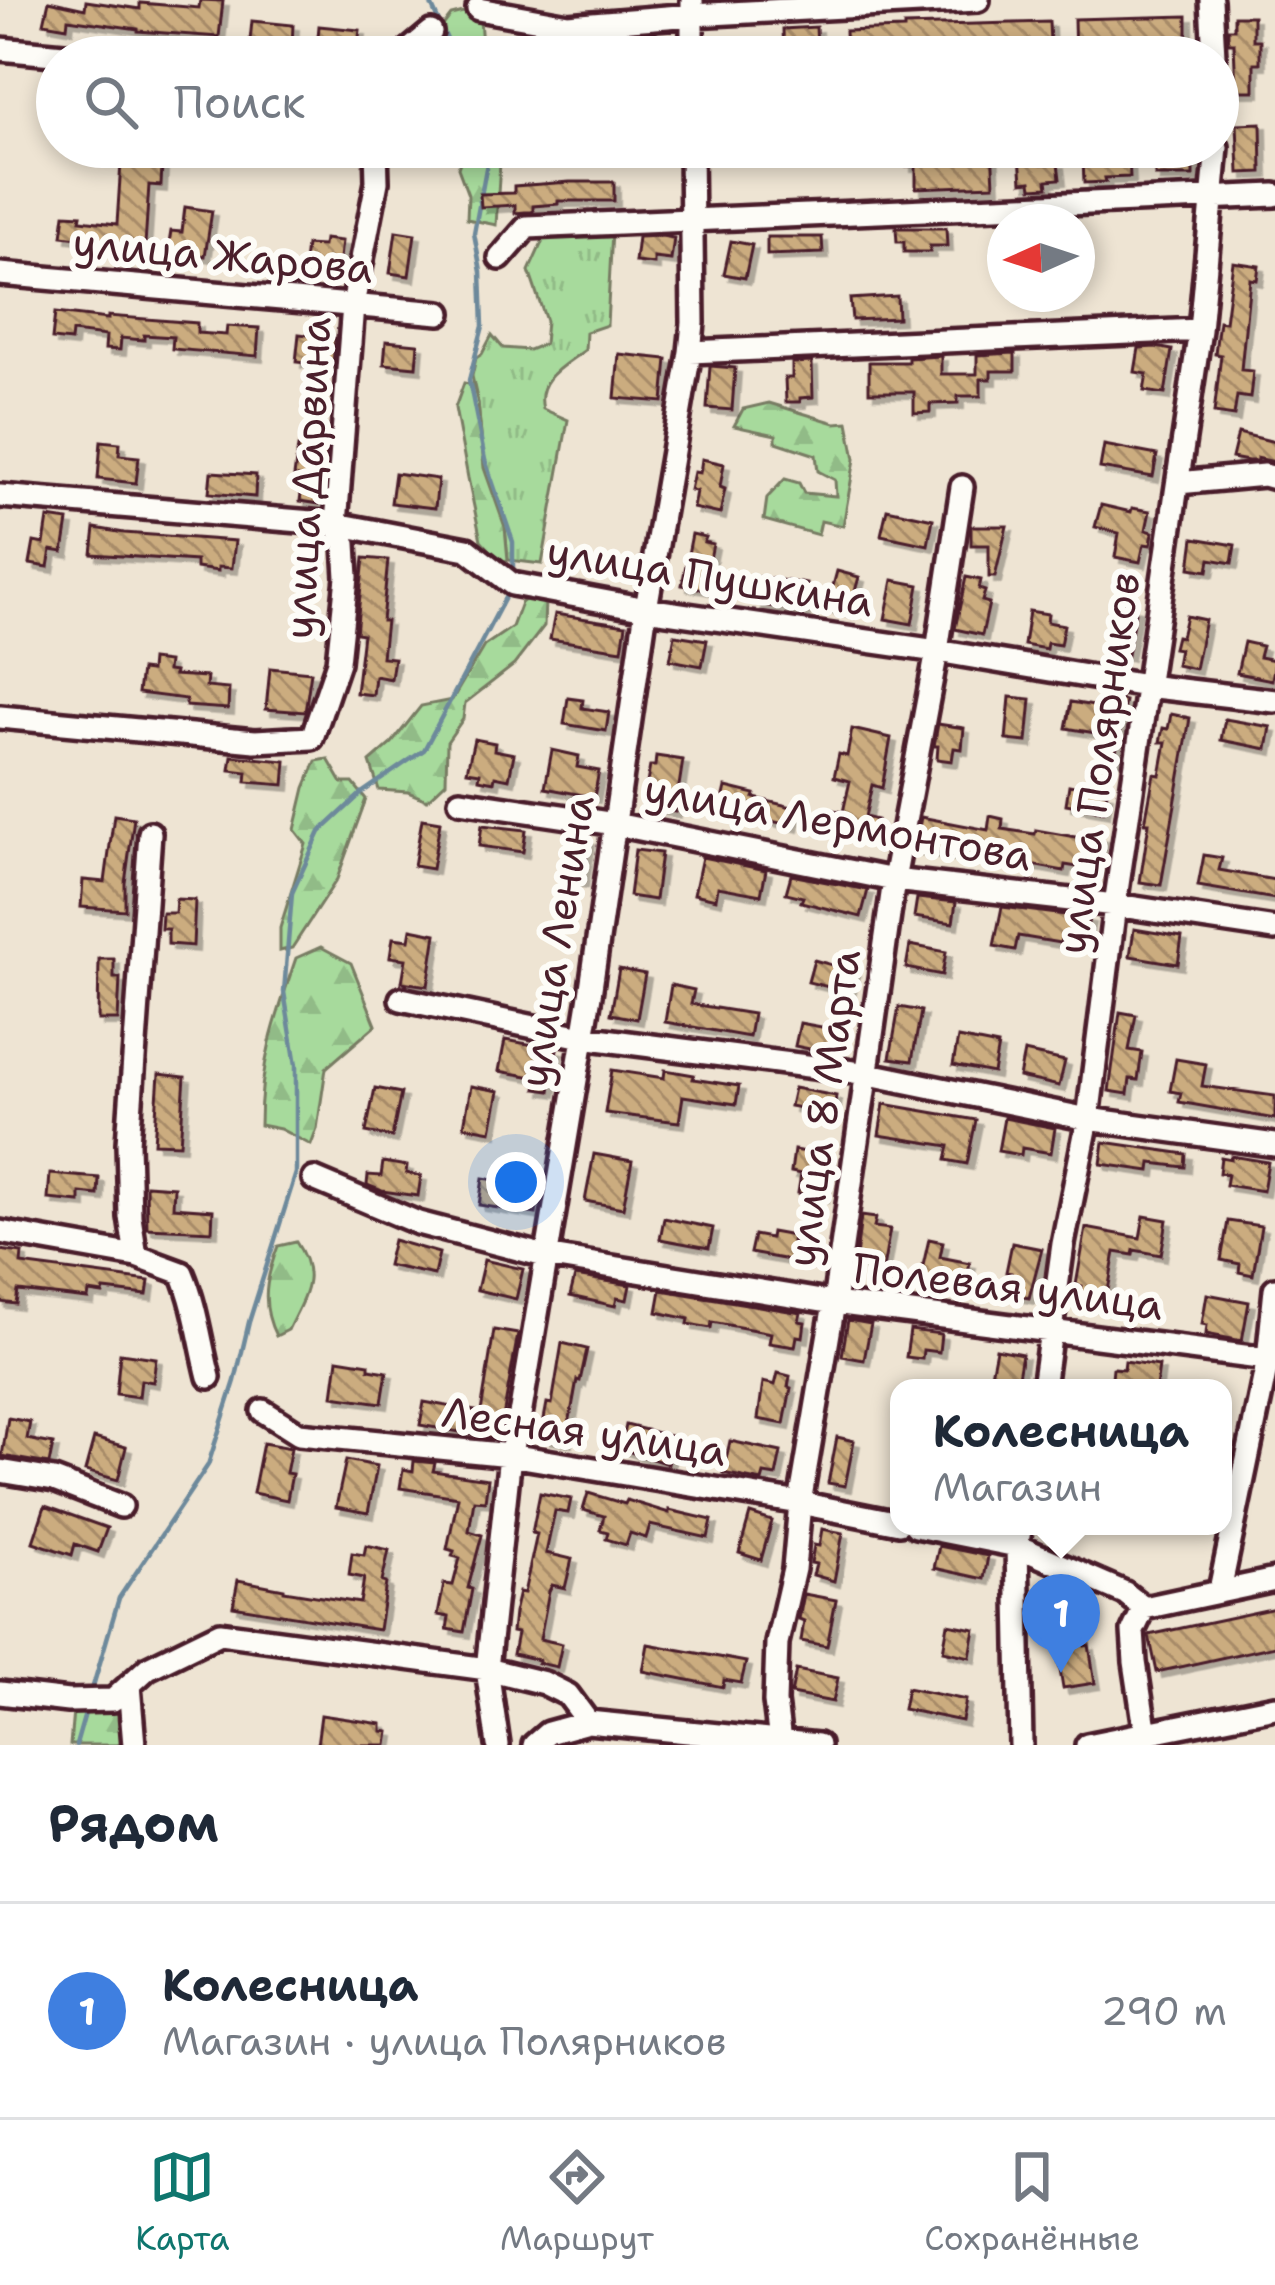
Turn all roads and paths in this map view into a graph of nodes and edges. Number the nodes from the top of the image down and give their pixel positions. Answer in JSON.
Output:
{"nodes":[{"id":1,"x":978,"y":0,"type":"edge"},
{"id":2,"x":1211,"y":0,"type":"edge"},
{"id":3,"x":692,"y":7,"type":"edge"},
{"id":4,"x":478,"y":9,"type":"dead end"},
{"id":5,"x":431,"y":32,"type":"dead end"},
{"id":6,"x":426,"y":36,"type":"edge"},
{"id":7,"x":1213,"y":36,"type":"edge"},
{"id":8,"x":0,"y":49,"type":"edge"},
{"id":9,"x":36,"y":52,"type":"edge"},
{"id":10,"x":377,"y":168,"type":"edge"},
{"id":11,"x":691,"y":168,"type":"edge"},
{"id":12,"x":1216,"y":168,"type":"edge"},
{"id":13,"x":1275,"y":194,"type":"edge"},
{"id":14,"x":1214,"y":197,"type":"junction"},
{"id":15,"x":691,"y":220,"type":"junction"},
{"id":16,"x":500,"y":258,"type":"dead end"},
{"id":17,"x":0,"y":274,"type":"edge"},
{"id":18,"x":353,"y":305,"type":"junction"},
{"id":19,"x":440,"y":314,"type":"dead end"},
{"id":20,"x":1200,"y":330,"type":"junction"},
{"id":21,"x":690,"y":352,"type":"junction"},
{"id":22,"x":1275,"y":478,"type":"edge"},
{"id":23,"x":1178,"y":483,"type":"junction"},
{"id":24,"x":962,"y":488,"type":"dead end"},
{"id":25,"x":0,"y":496,"type":"edge"},
{"id":26,"x":336,"y":524,"type":"junction"},
{"id":27,"x":646,"y":609,"type":"junction"},
{"id":28,"x":937,"y":651,"type":"junction"},
{"id":29,"x":1146,"y":686,"type":"junction"},
{"id":30,"x":1275,"y":701,"type":"edge"},
{"id":31,"x":0,"y":717,"type":"edge"},
{"id":32,"x":460,"y":801,"type":"dead end"},
{"id":33,"x":615,"y":824,"type":"junction"},
{"id":34,"x":150,"y":833,"type":"dead end"},
{"id":35,"x":894,"y":880,"type":"junction"},
{"id":36,"x":1115,"y":904,"type":"junction"},
{"id":37,"x":1275,"y":929,"type":"edge"},
{"id":38,"x":401,"y":999,"type":"dead end"},
{"id":39,"x":582,"y":1036,"type":"junction"},
{"id":40,"x":868,"y":1074,"type":"junction"},
{"id":41,"x":1088,"y":1119,"type":"junction"},
{"id":42,"x":1275,"y":1145,"type":"edge"},
{"id":43,"x":314,"y":1180,"type":"dead end"},
{"id":44,"x":0,"y":1232,"type":"edge"},
{"id":45,"x":136,"y":1256,"type":"junction"},
{"id":46,"x":544,"y":1256,"type":"junction"},
{"id":47,"x":1275,"y":1289,"type":"edge"},
{"id":48,"x":835,"y":1303,"type":"junction"},
{"id":49,"x":1052,"y":1329,"type":"junction"},
{"id":50,"x":1271,"y":1360,"type":"edge"},
{"id":51,"x":209,"y":1377,"type":"dead end"},
{"id":52,"x":1044,"y":1379,"type":"edge"},
{"id":53,"x":262,"y":1411,"type":"dead end"},
{"id":54,"x":510,"y":1455,"type":"junction"},
{"id":55,"x":0,"y":1471,"type":"edge"},
{"id":56,"x":800,"y":1503,"type":"junction"},
{"id":57,"x":121,"y":1506,"type":"dead end"},
{"id":58,"x":890,"y":1520,"type":"edge"},
{"id":59,"x":1019,"y":1536,"type":"edge"},
{"id":60,"x":1275,"y":1580,"type":"edge"},
{"id":61,"x":1220,"y":1590,"type":"junction"},
{"id":62,"x":1144,"y":1608,"type":"junction"},
{"id":63,"x":487,"y":1669,"type":"junction"},
{"id":64,"x":129,"y":1685,"type":"junction"},
{"id":65,"x":0,"y":1694,"type":"edge"},
{"id":66,"x":1275,"y":1707,"type":"edge"},
{"id":67,"x":588,"y":1722,"type":"junction"},
{"id":68,"x":1146,"y":1735,"type":"junction"},
{"id":69,"x":780,"y":1741,"type":"junction"},
{"id":70,"x":134,"y":1745,"type":"edge"},
{"id":71,"x":499,"y":1745,"type":"edge"},
{"id":72,"x":534,"y":1745,"type":"edge"},
{"id":73,"x":818,"y":1745,"type":"edge"},
{"id":74,"x":1021,"y":1745,"type":"edge"},
{"id":75,"x":1087,"y":1745,"type":"edge"}],
"edges":[{"from":1,"to":3,"type":"street"},
{"from":2,"to":7,"type":"street"},
{"from":3,"to":4,"type":"street"},
{"from":5,"to":6,"type":"street"},
{"from":8,"to":9,"type":"street"},
{"from":10,"to":18,"type":"street","name":"улица Дарвина"},
{"from":11,"to":15,"type":"street","name":"улица Ленина"},
{"from":12,"to":14,"type":"street","name":"улица Полярников"},
{"from":13,"to":14,"type":"street"},
{"from":14,"to":15,"type":"street"},
{"from":14,"to":20,"type":"street","name":"улица Полярников"},
{"from":15,"to":16,"type":"street"},
{"from":15,"to":21,"type":"street","name":"улица Ленина"},
{"from":17,"to":18,"type":"street","name":"улица Жарова"},
{"from":18,"to":19,"type":"street","name":"улица Жарова"},
{"from":18,"to":26,"type":"street","name":"улица Дарвина"},
{"from":20,"to":21,"type":"street"},
{"from":20,"to":23,"type":"street","name":"улица Полярников"},
{"from":21,"to":27,"type":"street","name":"улица Ленина"},
{"from":22,"to":23,"type":"street"},
{"from":23,"to":29,"type":"street","name":"улица Полярников"},
{"from":24,"to":28,"type":"street","name":"улица 8 Марта"},
{"from":25,"to":26,"type":"street","name":"улица Пушкина"},
{"from":26,"to":27,"type":"street","name":"улица Пушкина"},
{"from":26,"to":31,"type":"street","name":"улица Дарвина"},
{"from":27,"to":28,"type":"street","name":"улица Пушкина"},
{"from":27,"to":33,"type":"street","name":"улица Ленина"},
{"from":28,"to":29,"type":"street","name":"улица Пушкина"},
{"from":28,"to":35,"type":"street","name":"улица 8 Марта"},
{"from":29,"to":30,"type":"street","name":"улица Пушкина"},
{"from":29,"to":36,"type":"street","name":"улица Полярников"},
{"from":32,"to":33,"type":"street","name":"улица Лермонтова"},
{"from":33,"to":35,"type":"street","name":"улица Лермонтова"},
{"from":33,"to":39,"type":"street","name":"улица Ленина"},
{"from":34,"to":45,"type":"street"},
{"from":35,"to":36,"type":"street","name":"улица Лермонтова"},
{"from":35,"to":40,"type":"street","name":"улица 8 Марта"},
{"from":36,"to":37,"type":"street","name":"улица Лермонтова"},
{"from":36,"to":41,"type":"street","name":"улица Полярников"},
{"from":38,"to":39,"type":"street"},
{"from":39,"to":40,"type":"street"},
{"from":39,"to":46,"type":"street","name":"улица Ленина"},
{"from":40,"to":41,"type":"street"},
{"from":40,"to":48,"type":"street","name":"улица 8 Марта"},
{"from":41,"to":42,"type":"street"},
{"from":41,"to":49,"type":"street","name":"улица Полярников"},
{"from":43,"to":46,"type":"street","name":"Полевая улица"},
{"from":44,"to":45,"type":"street"},
{"from":45,"to":51,"type":"street"},
{"from":46,"to":48,"type":"street","name":"Полевая улица"},
{"from":46,"to":54,"type":"street","name":"улица Ленина"},
{"from":47,"to":50,"type":"street"},
{"from":48,"to":49,"type":"street","name":"Полевая улица"},
{"from":48,"to":56,"type":"street","name":"улица 8 Марта"},
{"from":49,"to":50,"type":"street","name":"Полевая улица"},
{"from":49,"to":52,"type":"street","name":"улица Полярников"},
{"from":50,"to":61,"type":"street"},
{"from":53,"to":54,"type":"street","name":"Лесная улица"},
{"from":54,"to":56,"type":"street","name":"Лесная улица"},
{"from":54,"to":63,"type":"street","name":"улица Ленина"},
{"from":55,"to":57,"type":"street"},
{"from":56,"to":58,"type":"street","name":"Лесная улица"},
{"from":56,"to":69,"type":"street","name":"улица 8 Марта"},
{"from":59,"to":62,"type":"street"},
{"from":59,"to":74,"type":"street"},
{"from":60,"to":61,"type":"street"},
{"from":61,"to":62,"type":"street"},
{"from":62,"to":68,"type":"street"},
{"from":63,"to":64,"type":"street"},
{"from":63,"to":67,"type":"street"},
{"from":63,"to":71,"type":"street","name":"улица Ленина"},
{"from":64,"to":65,"type":"street"},
{"from":64,"to":70,"type":"street"},
{"from":66,"to":68,"type":"street"},
{"from":67,"to":69,"type":"street"},
{"from":67,"to":72,"type":"street"},
{"from":68,"to":75,"type":"street"},
{"from":69,"to":73,"type":"street"}]}
